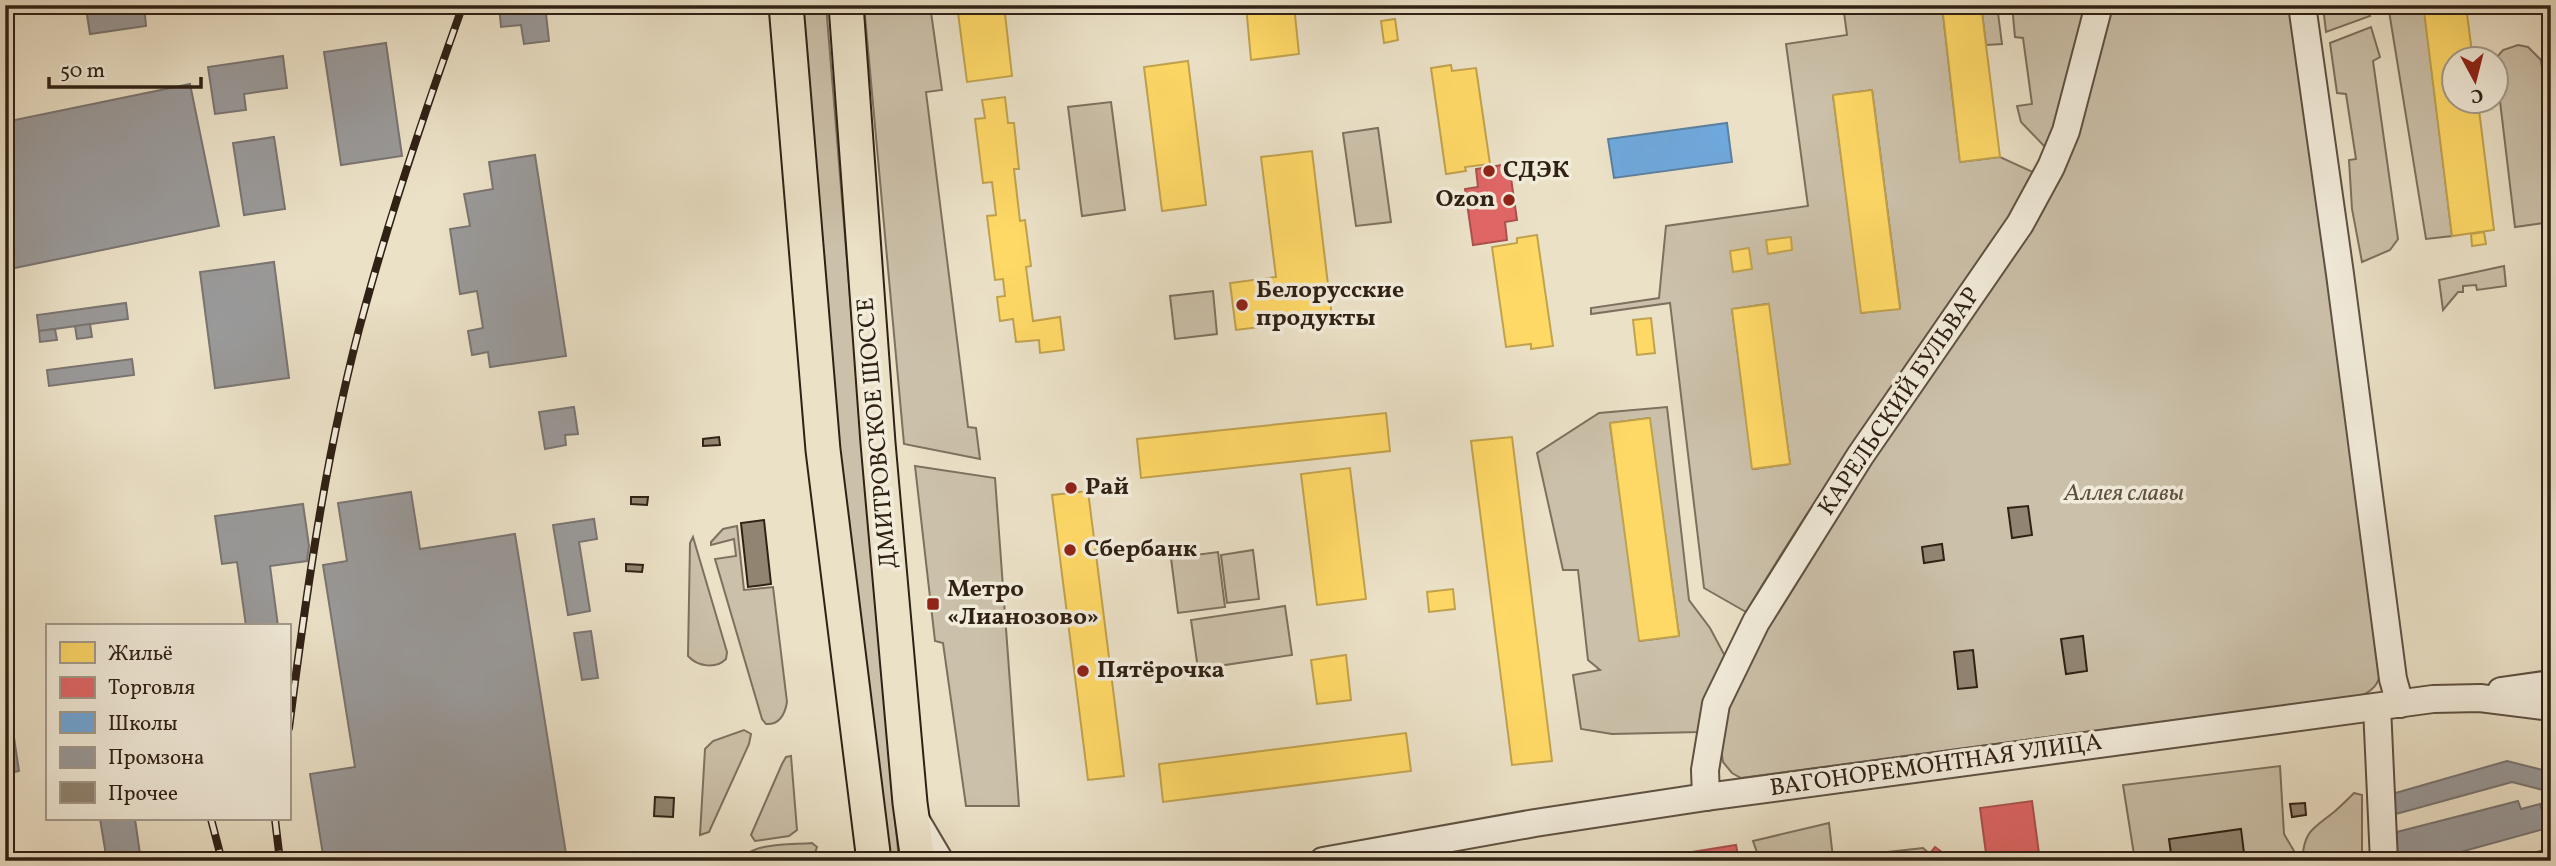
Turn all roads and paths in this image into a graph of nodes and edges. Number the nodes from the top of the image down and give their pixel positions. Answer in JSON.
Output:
{"nodes":[{"id":1,"x":786,"y":5,"type":"edge"},
{"id":2,"x":846,"y":5,"type":"edge"},
{"id":3,"x":2099,"y":5,"type":"edge"},
{"id":4,"x":2302,"y":5,"type":"edge"},
{"id":5,"x":2551,"y":684,"type":"edge"},
{"id":6,"x":2433,"y":699,"type":"junction"},
{"id":7,"x":2388,"y":705,"type":"junction"},
{"id":8,"x":2551,"y":707,"type":"edge"},
{"id":9,"x":1706,"y":797,"type":"junction"},
{"id":10,"x":913,"y":815,"type":"junction"},
{"id":11,"x":870,"y":851,"type":"edge"},
{"id":12,"x":918,"y":861,"type":"edge"},
{"id":13,"x":940,"y":861,"type":"edge"},
{"id":14,"x":1323,"y":861,"type":"edge"},
{"id":15,"x":2384,"y":861,"type":"edge"}],
"edges":[{"from":1,"to":11,"type":"main road"},
{"from":2,"to":10,"type":"main road","name":"ДМИТРОВСКОЕ ШОССЕ"},
{"from":3,"to":9,"type":"street","name":"КАРЕЛЬСКИЙ БУЛЬВАР"},
{"from":4,"to":7,"type":"street"},
{"from":5,"to":6,"type":"street"},
{"from":6,"to":7,"type":"street","name":"ВАГОНОРЕМОНТНАЯ УЛИЦА"},
{"from":6,"to":8,"type":"street","name":"ВАГОНОРЕМОНТНАЯ УЛИЦА"},
{"from":7,"to":9,"type":"street","name":"ВАГОНОРЕМОНТНАЯ УЛИЦА"},
{"from":7,"to":15,"type":"street"},
{"from":9,"to":14,"type":"street","name":"ВАГОНОРЕМОНТНАЯ УЛИЦА"},
{"from":10,"to":12,"type":"main road","name":"ДМИТРОВСКОЕ ШОССЕ"},
{"from":10,"to":13,"type":"street"}]}
